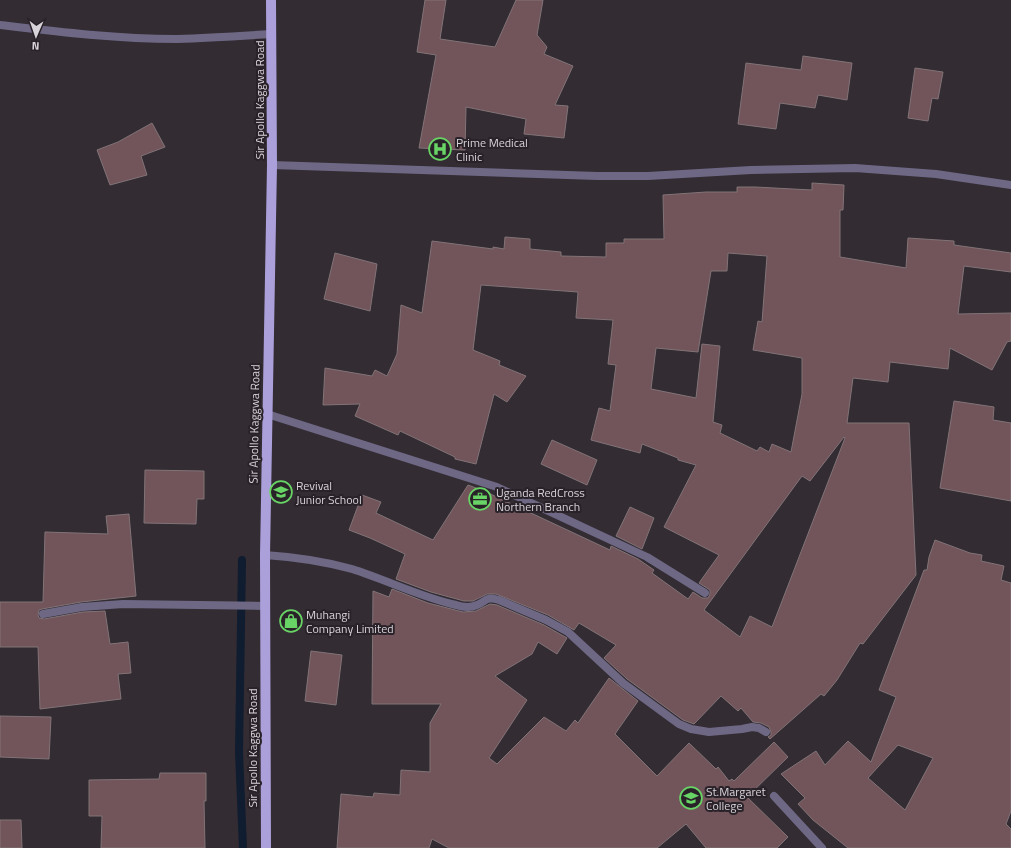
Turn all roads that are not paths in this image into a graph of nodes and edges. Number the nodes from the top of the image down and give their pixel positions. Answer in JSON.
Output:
{"nodes":[{"id":1,"x":271,"y":0,"type":"edge"},
{"id":2,"x":0,"y":25,"type":"edge"},
{"id":3,"x":271,"y":34,"type":"junction"},
{"id":4,"x":272,"y":165,"type":"junction"},
{"id":5,"x":1011,"y":185,"type":"edge"},
{"id":6,"x":267,"y":414,"type":"junction"},
{"id":7,"x":265,"y":555,"type":"junction"},
{"id":8,"x":705,"y":593,"type":"dead end"},
{"id":9,"x":265,"y":606,"type":"junction"},
{"id":10,"x":43,"y":614,"type":"dead end"},
{"id":11,"x":766,"y":732,"type":"dead end"},
{"id":12,"x":774,"y":796,"type":"dead end"},
{"id":13,"x":266,"y":848,"type":"edge"},
{"id":14,"x":822,"y":848,"type":"edge"}],
"edges":[{"from":1,"to":3,"type":"main road","name":"Sir Apollo Kaggwa Road"},
{"from":2,"to":3,"type":"street"},
{"from":3,"to":4,"type":"main road","name":"Sir Apollo Kaggwa Road"},
{"from":4,"to":5,"type":"street"},
{"from":4,"to":6,"type":"main road","name":"Sir Apollo Kaggwa Road"},
{"from":6,"to":7,"type":"main road","name":"Sir Apollo Kaggwa Road"},
{"from":6,"to":8,"type":"street"},
{"from":7,"to":9,"type":"main road","name":"Sir Apollo Kaggwa Road"},
{"from":7,"to":11,"type":"street"},
{"from":9,"to":10,"type":"street"},
{"from":9,"to":13,"type":"main road","name":"Sir Apollo Kaggwa Road"},
{"from":12,"to":14,"type":"street"}]}
